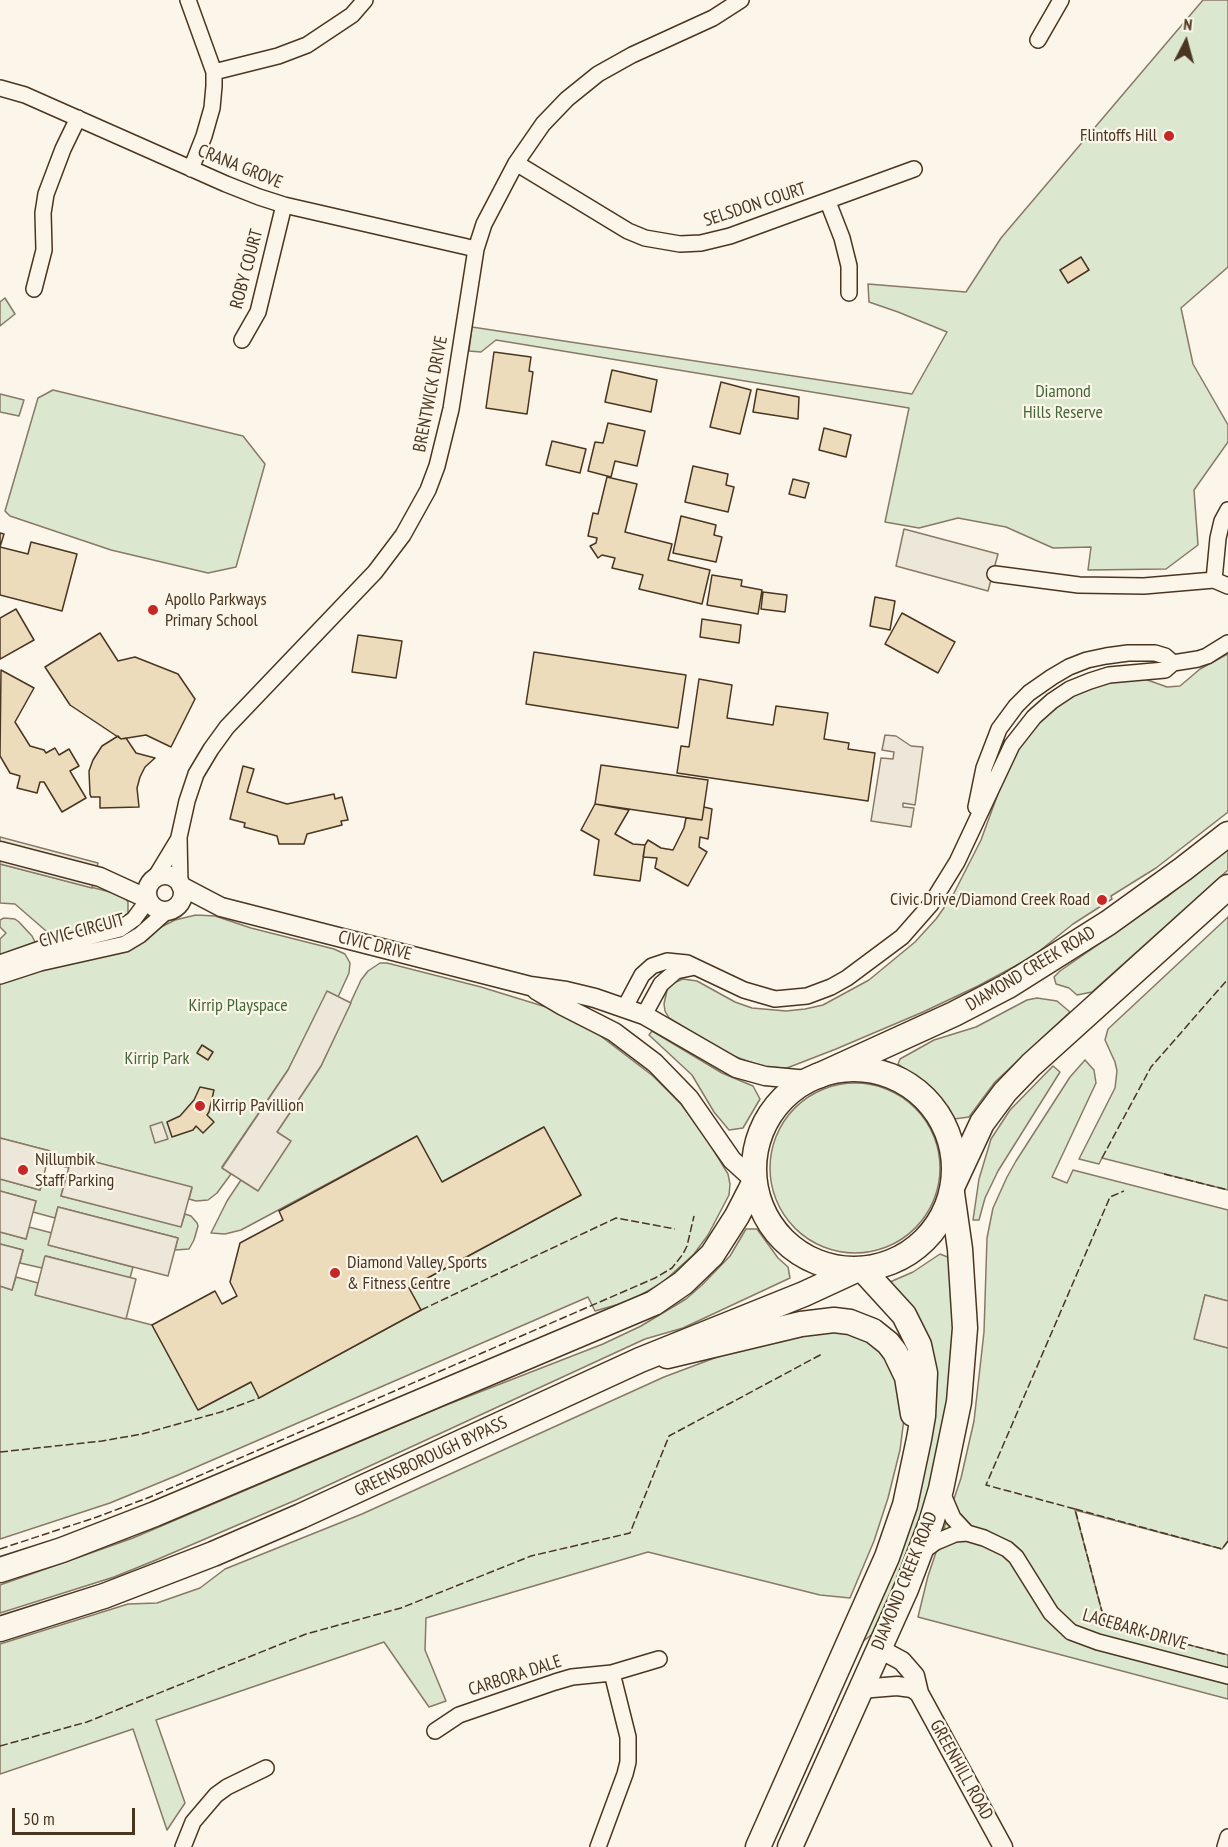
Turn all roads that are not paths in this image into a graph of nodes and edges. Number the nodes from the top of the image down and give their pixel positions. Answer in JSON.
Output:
{"nodes":[{"id":1,"x":188,"y":0,"type":"edge"},
{"id":2,"x":364,"y":0,"type":"edge"},
{"id":3,"x":1061,"y":0,"type":"edge"},
{"id":4,"x":732,"y":2,"type":"edge"},
{"id":5,"x":1038,"y":39,"type":"dead end"},
{"id":6,"x":214,"y":72,"type":"junction"},
{"id":7,"x":0,"y":88,"type":"edge"},
{"id":8,"x":78,"y":118,"type":"junction"},
{"id":9,"x":516,"y":162,"type":"junction"},
{"id":10,"x":191,"y":169,"type":"junction"},
{"id":11,"x":914,"y":169,"type":"dead end"},
{"id":12,"x":828,"y":202,"type":"junction"},
{"id":13,"x":284,"y":205,"type":"junction"},
{"id":14,"x":476,"y":249,"type":"junction"},
{"id":15,"x":34,"y":290,"type":"dead end"},
{"id":16,"x":849,"y":293,"type":"dead end"},
{"id":17,"x":242,"y":340,"type":"dead end"},
{"id":18,"x":1228,"y":510,"type":"edge"},
{"id":19,"x":995,"y":574,"type":"dead end"},
{"id":20,"x":1221,"y":583,"type":"edge"},
{"id":21,"x":1228,"y":643,"type":"edge"},
{"id":22,"x":1173,"y":663,"type":"junction"},
{"id":23,"x":973,"y":825,"type":"junction"},
{"id":24,"x":1228,"y":834,"type":"edge"},
{"id":25,"x":179,"y":837,"type":"junction"},
{"id":26,"x":0,"y":850,"type":"edge"},
{"id":27,"x":100,"y":877,"type":"junction"},
{"id":28,"x":155,"y":878,"type":"junction"},
{"id":29,"x":180,"y":885,"type":"junction"},
{"id":30,"x":1228,"y":887,"type":"edge"},
{"id":31,"x":148,"y":899,"type":"junction"},
{"id":32,"x":221,"y":907,"type":"junction"},
{"id":33,"x":168,"y":911,"type":"junction"},
{"id":34,"x":0,"y":963,"type":"edge"},
{"id":35,"x":695,"y":967,"type":"junction"},
{"id":36,"x":0,"y":976,"type":"edge"},
{"id":37,"x":530,"y":986,"type":"junction"},
{"id":38,"x":625,"y":1007,"type":"junction"},
{"id":39,"x":644,"y":1015,"type":"junction"},
{"id":40,"x":614,"y":1032,"type":"junction"},
{"id":41,"x":630,"y":1044,"type":"junction"},
{"id":42,"x":813,"y":1078,"type":"junction"},
{"id":43,"x":754,"y":1181,"type":"junction"},
{"id":44,"x":953,"y":1188,"type":"junction"},
{"id":45,"x":859,"y":1270,"type":"junction"},
{"id":46,"x":640,"y":1360,"type":"junction"},
{"id":47,"x":919,"y":1439,"type":"junction"},
{"id":48,"x":941,"y":1489,"type":"junction"},
{"id":49,"x":967,"y":1533,"type":"junction"},
{"id":50,"x":919,"y":1554,"type":"junction"},
{"id":51,"x":0,"y":1570,"type":"edge"},
{"id":52,"x":0,"y":1629,"type":"edge"},
{"id":53,"x":847,"y":1648,"type":"junction"},
{"id":54,"x":878,"y":1648,"type":"junction"},
{"id":55,"x":659,"y":1659,"type":"dead end"},
{"id":56,"x":612,"y":1673,"type":"junction"},
{"id":57,"x":1228,"y":1676,"type":"edge"},
{"id":58,"x":860,"y":1689,"type":"junction"},
{"id":59,"x":919,"y":1693,"type":"junction"},
{"id":60,"x":435,"y":1731,"type":"dead end"},
{"id":61,"x":266,"y":1768,"type":"dead end"},
{"id":62,"x":1228,"y":1838,"type":"edge"},
{"id":63,"x":183,"y":1847,"type":"edge"},
{"id":64,"x":598,"y":1847,"type":"edge"},
{"id":65,"x":758,"y":1847,"type":"edge"},
{"id":66,"x":790,"y":1847,"type":"edge"},
{"id":67,"x":1003,"y":1847,"type":"edge"},
{"id":68,"x":1225,"y":1847,"type":"edge"}],
"edges":[{"from":1,"to":6,"type":"street"},
{"from":2,"to":6,"type":"street"},
{"from":3,"to":5,"type":"street"},
{"from":4,"to":9,"type":"street","name":"BRENTWICK DRIVE"},
{"from":6,"to":10,"type":"street"},
{"from":7,"to":8,"type":"street","name":"CRANA GROVE"},
{"from":8,"to":10,"type":"street","name":"CRANA GROVE"},
{"from":8,"to":15,"type":"street"},
{"from":9,"to":12,"type":"street","name":"SELSDON COURT"},
{"from":9,"to":14,"type":"street","name":"BRENTWICK DRIVE"},
{"from":10,"to":13,"type":"street","name":"CRANA GROVE"},
{"from":11,"to":12,"type":"street","name":"SELSDON COURT"},
{"from":12,"to":16,"type":"street"},
{"from":13,"to":14,"type":"street","name":"CRANA GROVE"},
{"from":13,"to":17,"type":"street","name":"ROBY COURT"},
{"from":14,"to":25,"type":"street","name":"BRENTWICK DRIVE"},
{"from":18,"to":20,"type":"street"},
{"from":19,"to":20,"type":"street"},
{"from":21,"to":22,"type":"street"},
{"from":22,"to":23,"type":"street"},
{"from":22,"to":23,"type":"street"},
{"from":23,"to":35,"type":"street"},
{"from":24,"to":42,"type":"main road","name":"DIAMOND CREEK ROAD"},
{"from":25,"to":28,"type":"street","name":"BRENTWICK DRIVE"},
{"from":25,"to":29,"type":"street","name":"BRENTWICK DRIVE"},
{"from":26,"to":27,"type":"street"},
{"from":27,"to":28,"type":"street"},
{"from":27,"to":31,"type":"street"},
{"from":28,"to":29,"type":"street"},
{"from":28,"to":31,"type":"street"},
{"from":29,"to":32,"type":"street","name":"CIVIC DRIVE"},
{"from":29,"to":33,"type":"street"},
{"from":30,"to":44,"type":"main road"},
{"from":31,"to":33,"type":"street"},
{"from":31,"to":34,"type":"street","name":"CIVIC CIRCUIT"},
{"from":32,"to":33,"type":"street","name":"CIVIC DRIVE"},
{"from":32,"to":37,"type":"street","name":"CIVIC DRIVE"},
{"from":33,"to":36,"type":"street","name":"CIVIC CIRCUIT"},
{"from":35,"to":38,"type":"street"},
{"from":35,"to":39,"type":"street"},
{"from":37,"to":38,"type":"street","name":"CIVIC DRIVE"},
{"from":37,"to":40,"type":"street","name":"CIVIC DRIVE"},
{"from":38,"to":39,"type":"street","name":"CIVIC DRIVE"},
{"from":38,"to":40,"type":"street"},
{"from":39,"to":41,"type":"street"},
{"from":39,"to":42,"type":"street","name":"CIVIC DRIVE"},
{"from":40,"to":41,"type":"street","name":"CIVIC DRIVE"},
{"from":41,"to":43,"type":"street","name":"CIVIC DRIVE"},
{"from":42,"to":43,"type":"main road"},
{"from":42,"to":44,"type":"main road"},
{"from":43,"to":45,"type":"main road"},
{"from":43,"to":51,"type":"main road"},
{"from":44,"to":45,"type":"main road"},
{"from":44,"to":48,"type":"main road","name":"DIAMOND CREEK ROAD"},
{"from":45,"to":46,"type":"main road","name":"GREENSBOROUGH BYPASS"},
{"from":45,"to":47,"type":"main road","name":"DIAMOND CREEK ROAD"},
{"from":46,"to":47,"type":"main road"},
{"from":46,"to":52,"type":"main road","name":"GREENSBOROUGH BYPASS"},
{"from":47,"to":53,"type":"main road","name":"DIAMOND CREEK ROAD"},
{"from":48,"to":49,"type":"street"},
{"from":48,"to":50,"type":"main road","name":"DIAMOND CREEK ROAD"},
{"from":49,"to":50,"type":"street"},
{"from":49,"to":57,"type":"street","name":"LACEBARK DRIVE"},
{"from":50,"to":54,"type":"main road","name":"DIAMOND CREEK ROAD"},
{"from":53,"to":54,"type":"main road","name":"GREENHILL ROAD"},
{"from":53,"to":65,"type":"main road","name":"DIAMOND CREEK ROAD"},
{"from":54,"to":58,"type":"main road","name":"DIAMOND CREEK ROAD"},
{"from":54,"to":59,"type":"street","name":"GREENHILL ROAD"},
{"from":55,"to":56,"type":"street","name":"CARBORA DALE"},
{"from":56,"to":60,"type":"street","name":"CARBORA DALE"},
{"from":56,"to":64,"type":"street"},
{"from":58,"to":59,"type":"street"},
{"from":58,"to":66,"type":"main road","name":"DIAMOND CREEK ROAD"},
{"from":59,"to":67,"type":"street","name":"GREENHILL ROAD"},
{"from":61,"to":63,"type":"street"},
{"from":62,"to":68,"type":"street"}]}
